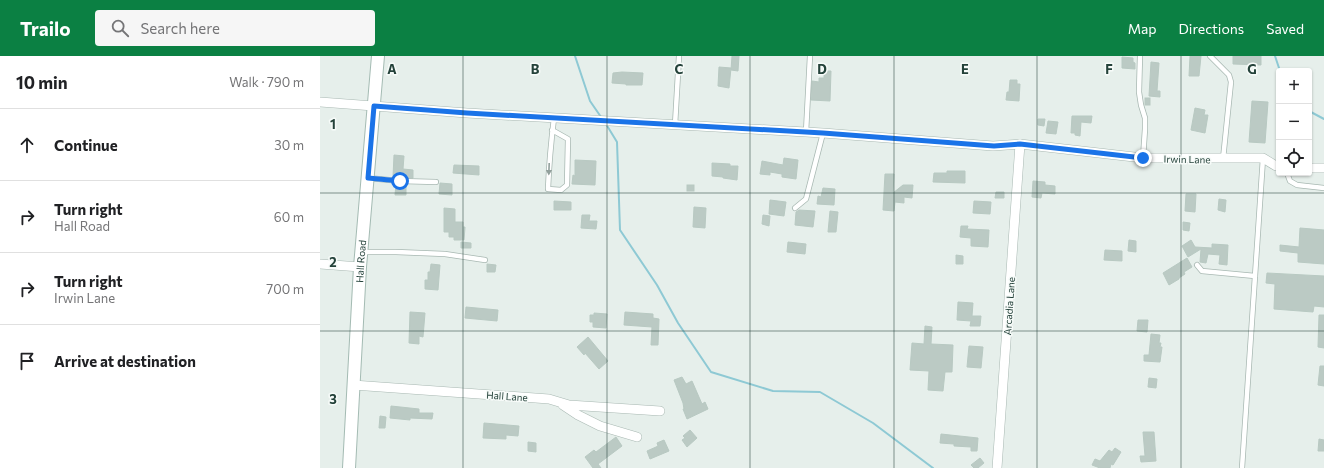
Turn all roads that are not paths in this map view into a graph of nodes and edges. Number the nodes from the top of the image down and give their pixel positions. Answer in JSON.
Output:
{"nodes":[{"id":1,"x":378,"y":56,"type":"edge"},
{"id":2,"x":679,"y":56,"type":"edge"},
{"id":3,"x":810,"y":56,"type":"edge"},
{"id":4,"x":1140,"y":56,"type":"edge"},
{"id":5,"x":1210,"y":56,"type":"edge"},
{"id":6,"x":320,"y":102,"type":"edge"},
{"id":7,"x":374,"y":106,"type":"junction"},
{"id":8,"x":554,"y":118,"type":"junction"},
{"id":9,"x":675,"y":125,"type":"junction"},
{"id":10,"x":552,"y":130,"type":"junction"},
{"id":11,"x":806,"y":132,"type":"junction"},
{"id":12,"x":823,"y":133,"type":"junction"},
{"id":13,"x":1020,"y":144,"type":"junction"},
{"id":14,"x":1143,"y":158,"type":"junction"},
{"id":15,"x":1263,"y":158,"type":"junction"},
{"id":16,"x":1223,"y":159,"type":"junction"},
{"id":17,"x":1276,"y":166,"type":"edge"},
{"id":18,"x":1312,"y":168,"type":"edge"},
{"id":19,"x":1324,"y":168,"type":"edge"},
{"id":20,"x":1288,"y":176,"type":"edge"},
{"id":21,"x":368,"y":178,"type":"junction"},
{"id":22,"x":436,"y":182,"type":"dead end"},
{"id":23,"x":1324,"y":188,"type":"edge"},
{"id":24,"x":795,"y":208,"type":"dead end"},
{"id":25,"x":362,"y":252,"type":"junction"},
{"id":26,"x":485,"y":260,"type":"dead end"},
{"id":27,"x":320,"y":264,"type":"edge"},
{"id":28,"x":1197,"y":265,"type":"dead end"},
{"id":29,"x":360,"y":267,"type":"junction"},
{"id":30,"x":1255,"y":276,"type":"junction"},
{"id":31,"x":353,"y":385,"type":"junction"},
{"id":32,"x":559,"y":402,"type":"junction"},
{"id":33,"x":660,"y":411,"type":"dead end"},
{"id":34,"x":637,"y":437,"type":"dead end"},
{"id":35,"x":349,"y":468,"type":"edge"},
{"id":36,"x":997,"y":468,"type":"edge"},
{"id":37,"x":1242,"y":468,"type":"edge"}],
"edges":[{"from":1,"to":7,"type":"street","name":"Hall Road"},
{"from":2,"to":9,"type":"lane"},
{"from":3,"to":11,"type":"lane"},
{"from":4,"to":14,"type":"lane"},
{"from":5,"to":16,"type":"lane"},
{"from":6,"to":7,"type":"street","name":"Irwin Lane"},
{"from":7,"to":8,"type":"street","name":"Irwin Lane"},
{"from":7,"to":21,"type":"street","name":"Hall Road"},
{"from":8,"to":9,"type":"street","name":"Irwin Lane"},
{"from":8,"to":10,"type":"lane"},
{"from":9,"to":11,"type":"street","name":"Irwin Lane"},
{"from":10,"to":10,"type":"lane","one_way":true},
{"from":11,"to":12,"type":"street","name":"Irwin Lane"},
{"from":12,"to":13,"type":"street","name":"Irwin Lane"},
{"from":12,"to":24,"type":"lane"},
{"from":13,"to":14,"type":"street","name":"Irwin Lane"},
{"from":13,"to":36,"type":"street","name":"Arcadia Lane"},
{"from":14,"to":16,"type":"street","name":"Irwin Lane"},
{"from":15,"to":16,"type":"street","name":"Irwin Lane"},
{"from":15,"to":17,"type":"street","name":"Irwin Lane"},
{"from":15,"to":30,"type":"lane"},
{"from":18,"to":19,"type":"street"},
{"from":20,"to":23,"type":"lane"},
{"from":21,"to":22,"type":"lane"},
{"from":21,"to":25,"type":"street","name":"Hall Road"},
{"from":25,"to":26,"type":"lane"},
{"from":25,"to":29,"type":"street","name":"Hall Road"},
{"from":27,"to":29,"type":"street"},
{"from":28,"to":30,"type":"lane"},
{"from":29,"to":31,"type":"street","name":"Hall Road"},
{"from":30,"to":37,"type":"lane"},
{"from":31,"to":32,"type":"street","name":"Hall Lane"},
{"from":31,"to":35,"type":"street","name":"Hall Road"},
{"from":32,"to":33,"type":"street","name":"Hall Lane"},
{"from":32,"to":34,"type":"street"}]}
